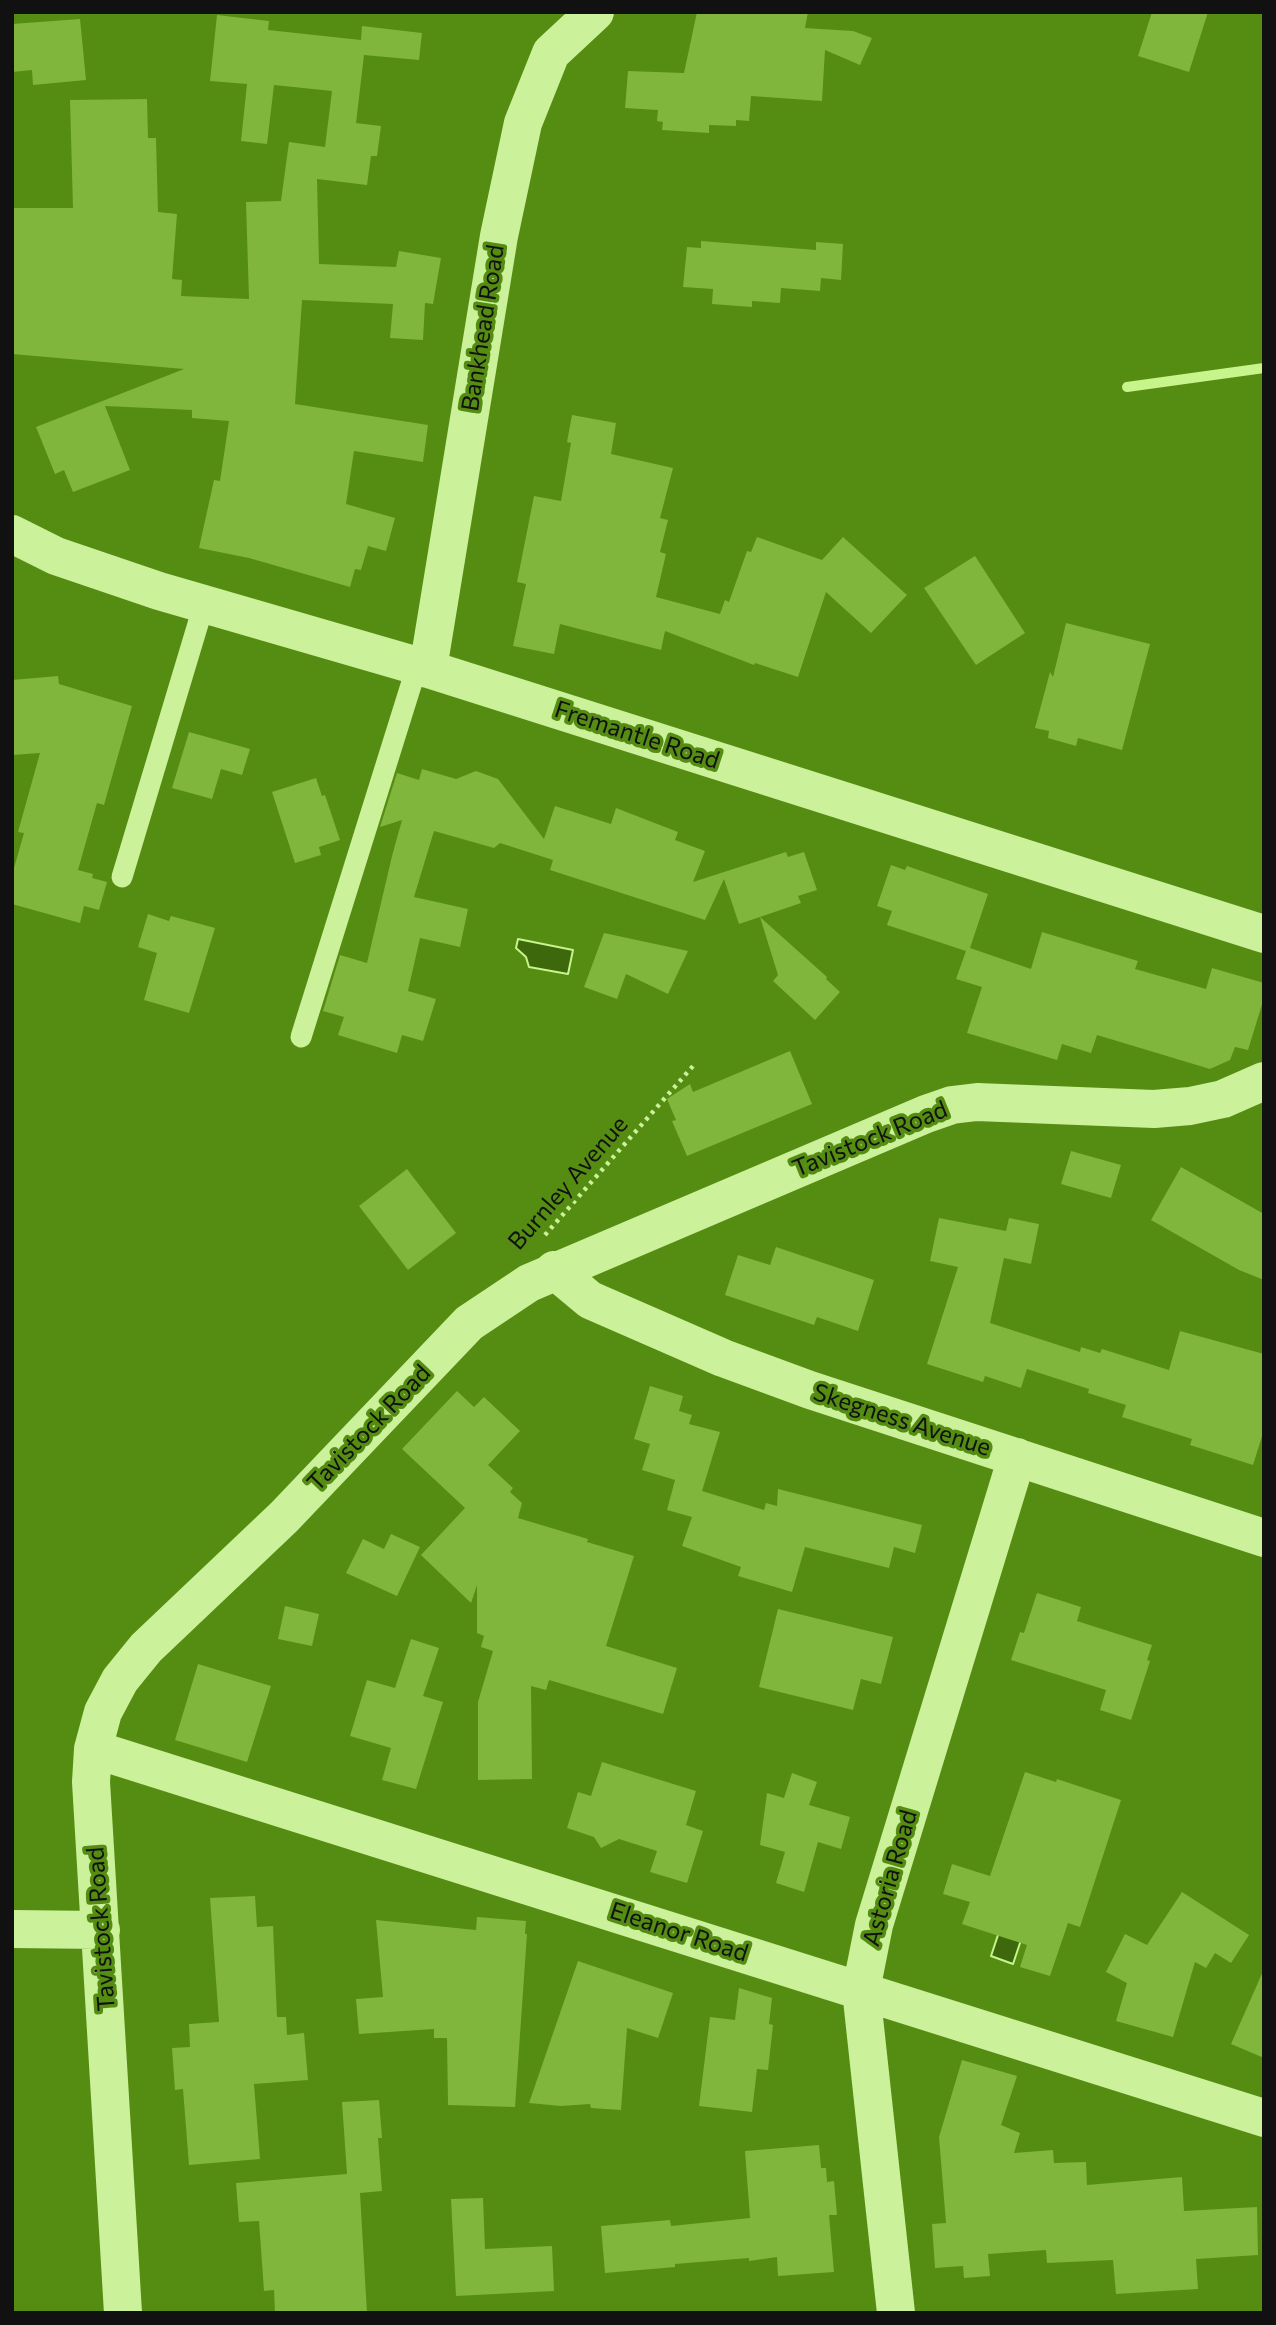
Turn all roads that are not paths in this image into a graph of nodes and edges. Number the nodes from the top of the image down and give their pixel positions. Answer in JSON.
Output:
{"nodes":[{"id":1,"x":595,"y":12,"type":"edge"},
{"id":2,"x":12,"y":534,"type":"edge"},
{"id":3,"x":204,"y":604,"type":"junction"},
{"id":4,"x":422,"y":667,"type":"junction"},
{"id":5,"x":122,"y":877,"type":"dead end"},
{"id":6,"x":1264,"y":934,"type":"edge"},
{"id":7,"x":301,"y":1038,"type":"dead end"},
{"id":8,"x":1264,"y":1081,"type":"edge"},
{"id":9,"x":547,"y":1256,"type":"junction"},
{"id":10,"x":1017,"y":1457,"type":"junction"},
{"id":11,"x":1264,"y":1538,"type":"edge"},
{"id":12,"x":93,"y":1749,"type":"junction"},
{"id":13,"x":12,"y":1929,"type":"edge"},
{"id":14,"x":101,"y":1930,"type":"junction"},
{"id":15,"x":861,"y":1990,"type":"junction"},
{"id":16,"x":1264,"y":2118,"type":"edge"},
{"id":17,"x":123,"y":2313,"type":"edge"},
{"id":18,"x":896,"y":2313,"type":"edge"}],
"edges":[{"from":1,"to":4,"type":"street","name":"Bankhead Road"},
{"from":2,"to":3,"type":"street","name":"Fremantle Road"},
{"from":3,"to":4,"type":"street","name":"Fremantle Road"},
{"from":3,"to":5,"type":"lane"},
{"from":4,"to":6,"type":"street","name":"Fremantle Road"},
{"from":4,"to":7,"type":"lane"},
{"from":8,"to":9,"type":"street","name":"Tavistock Road"},
{"from":9,"to":10,"type":"street","name":"Skegness Avenue"},
{"from":9,"to":12,"type":"street","name":"Tavistock Road"},
{"from":10,"to":11,"type":"street","name":"Skegness Avenue"},
{"from":10,"to":15,"type":"street","name":"Astoria Road"},
{"from":12,"to":14,"type":"street","name":"Tavistock Road"},
{"from":12,"to":15,"type":"street","name":"Eleanor Road"},
{"from":13,"to":14,"type":"street"},
{"from":14,"to":17,"type":"street","name":"Tavistock Road"},
{"from":15,"to":16,"type":"street","name":"Eleanor Road"},
{"from":15,"to":18,"type":"street","name":"Astoria Road"}]}
